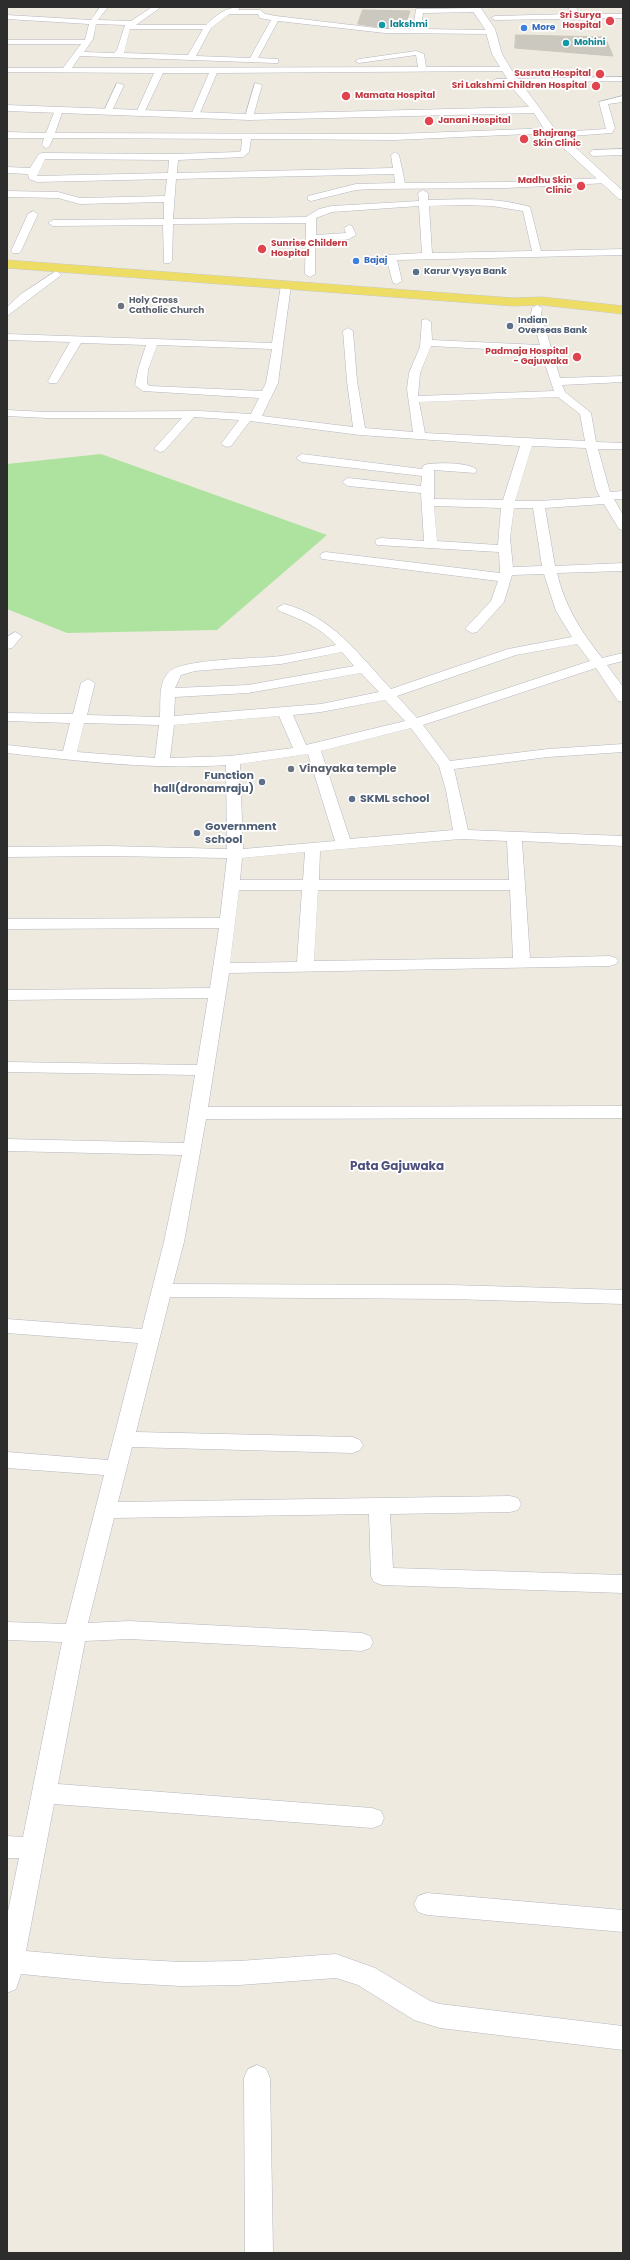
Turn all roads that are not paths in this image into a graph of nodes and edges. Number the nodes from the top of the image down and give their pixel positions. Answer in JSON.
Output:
{"nodes":[{"id":1,"x":18,"y":7,"type":"edge"},
{"id":2,"x":104,"y":7,"type":"edge"},
{"id":3,"x":157,"y":7,"type":"edge"},
{"id":4,"x":237,"y":7,"type":"edge"},
{"id":5,"x":489,"y":7,"type":"edge"},
{"id":6,"x":572,"y":7,"type":"edge"},
{"id":7,"x":621,"y":7,"type":"edge"},
{"id":8,"x":476,"y":8,"type":"edge"},
{"id":9,"x":229,"y":12,"type":"junction"},
{"id":10,"x":7,"y":16,"type":"edge"},
{"id":11,"x":576,"y":16,"type":"junction"},
{"id":12,"x":276,"y":18,"type":"junction"},
{"id":13,"x":495,"y":18,"type":"junction"},
{"id":14,"x":622,"y":20,"type":"edge"},
{"id":15,"x":94,"y":22,"type":"junction"},
{"id":16,"x":130,"y":25,"type":"junction"},
{"id":17,"x":208,"y":27,"type":"junction"},
{"id":18,"x":417,"y":32,"type":"junction"},
{"id":19,"x":490,"y":32,"type":"junction"},
{"id":20,"x":503,"y":32,"type":"dead end"},
{"id":21,"x":7,"y":42,"type":"edge"},
{"id":22,"x":86,"y":42,"type":"junction"},
{"id":23,"x":80,"y":54,"type":"junction"},
{"id":24,"x":116,"y":55,"type":"junction"},
{"id":25,"x":191,"y":57,"type":"junction"},
{"id":26,"x":253,"y":60,"type":"junction"},
{"id":27,"x":282,"y":61,"type":"dead end"},
{"id":28,"x":297,"y":62,"type":"dead end"},
{"id":29,"x":523,"y":68,"type":"dead end"},
{"id":30,"x":506,"y":69,"type":"junction"},
{"id":31,"x":7,"y":70,"type":"edge"},
{"id":32,"x":66,"y":70,"type":"junction"},
{"id":33,"x":160,"y":70,"type":"junction"},
{"id":34,"x":423,"y":70,"type":"junction"},
{"id":35,"x":214,"y":71,"type":"junction"},
{"id":36,"x":623,"y":78,"type":"edge"},
{"id":37,"x":514,"y":80,"type":"junction"},
{"id":38,"x":530,"y":80,"type":"junction"},
{"id":39,"x":490,"y":81,"type":"dead end"},
{"id":40,"x":120,"y":85,"type":"dead end"},
{"id":41,"x":258,"y":85,"type":"dead end"},
{"id":42,"x":538,"y":92,"type":"dead end"},
{"id":43,"x":623,"y":99,"type":"edge"},
{"id":44,"x":7,"y":108,"type":"edge"},
{"id":45,"x":59,"y":110,"type":"junction"},
{"id":46,"x":537,"y":110,"type":"junction"},
{"id":47,"x":108,"y":112,"type":"junction"},
{"id":48,"x":140,"y":113,"type":"junction"},
{"id":49,"x":195,"y":115,"type":"junction"},
{"id":50,"x":249,"y":117,"type":"junction"},
{"id":51,"x":565,"y":124,"type":"dead end"},
{"id":52,"x":611,"y":128,"type":"junction"},
{"id":53,"x":623,"y":128,"type":"edge"},
{"id":54,"x":550,"y":130,"type":"junction"},
{"id":55,"x":574,"y":134,"type":"junction"},
{"id":56,"x":7,"y":135,"type":"edge"},
{"id":57,"x":50,"y":135,"type":"junction"},
{"id":58,"x":247,"y":136,"type":"junction"},
{"id":59,"x":104,"y":146,"type":"junction"},
{"id":60,"x":162,"y":146,"type":"junction"},
{"id":61,"x":190,"y":146,"type":"junction"},
{"id":62,"x":623,"y":152,"type":"edge"},
{"id":63,"x":593,"y":153,"type":"junction"},
{"id":64,"x":395,"y":155,"type":"dead end"},
{"id":65,"x":42,"y":156,"type":"junction"},
{"id":66,"x":174,"y":156,"type":"junction"},
{"id":67,"x":605,"y":163,"type":"dead end"},
{"id":68,"x":7,"y":170,"type":"edge"},
{"id":69,"x":33,"y":171,"type":"junction"},
{"id":70,"x":398,"y":171,"type":"junction"},
{"id":71,"x":172,"y":176,"type":"junction"},
{"id":72,"x":605,"y":181,"type":"junction"},
{"id":73,"x":401,"y":186,"type":"junction"},
{"id":74,"x":424,"y":193,"type":"dead end"},
{"id":75,"x":7,"y":194,"type":"edge"},
{"id":76,"x":623,"y":196,"type":"edge"},
{"id":77,"x":311,"y":198,"type":"dead end"},
{"id":78,"x":169,"y":199,"type":"junction"},
{"id":79,"x":424,"y":204,"type":"junction"},
{"id":80,"x":33,"y":214,"type":"dead end"},
{"id":81,"x":310,"y":220,"type":"junction"},
{"id":82,"x":168,"y":222,"type":"junction"},
{"id":83,"x":53,"y":223,"type":"dead end"},
{"id":84,"x":349,"y":228,"type":"dead end"},
{"id":85,"x":310,"y":238,"type":"junction"},
{"id":86,"x":623,"y":252,"type":"edge"},
{"id":87,"x":537,"y":253,"type":"junction"},
{"id":88,"x":12,"y":254,"type":"edge"},
{"id":89,"x":427,"y":255,"type":"junction"},
{"id":90,"x":166,"y":262,"type":"dead end"},
{"id":91,"x":7,"y":264,"type":"edge"},
{"id":92,"x":56,"y":274,"type":"dead end"},
{"id":93,"x":310,"y":274,"type":"dead end"},
{"id":94,"x":397,"y":281,"type":"dead end"},
{"id":95,"x":286,"y":285,"type":"junction"},
{"id":96,"x":501,"y":295,"type":"junction"},
{"id":97,"x":512,"y":302,"type":"junction"},
{"id":98,"x":623,"y":305,"type":"edge"},
{"id":99,"x":537,"y":308,"type":"junction"},
{"id":100,"x":623,"y":310,"type":"edge"},
{"id":101,"x":7,"y":313,"type":"edge"},
{"id":102,"x":623,"y":317,"type":"edge"},
{"id":103,"x":426,"y":322,"type":"dead end"},
{"id":104,"x":348,"y":331,"type":"dead end"},
{"id":105,"x":7,"y":337,"type":"edge"},
{"id":106,"x":78,"y":338,"type":"junction"},
{"id":107,"x":153,"y":341,"type":"junction"},
{"id":108,"x":427,"y":343,"type":"junction"},
{"id":109,"x":278,"y":346,"type":"junction"},
{"id":110,"x":546,"y":349,"type":"junction"},
{"id":111,"x":623,"y":379,"type":"edge"},
{"id":112,"x":53,"y":381,"type":"dead end"},
{"id":113,"x":555,"y":382,"type":"junction"},
{"id":114,"x":267,"y":394,"type":"junction"},
{"id":115,"x":560,"y":394,"type":"junction"},
{"id":116,"x":414,"y":399,"type":"junction"},
{"id":117,"x":7,"y":413,"type":"edge"},
{"id":118,"x":191,"y":414,"type":"junction"},
{"id":119,"x":251,"y":418,"type":"junction"},
{"id":120,"x":360,"y":432,"type":"junction"},
{"id":121,"x":420,"y":437,"type":"junction"},
{"id":122,"x":527,"y":443,"type":"junction"},
{"id":123,"x":227,"y":444,"type":"dead end"},
{"id":124,"x":591,"y":445,"type":"junction"},
{"id":125,"x":623,"y":446,"type":"edge"},
{"id":126,"x":160,"y":449,"type":"dead end"},
{"id":127,"x":302,"y":458,"type":"dead end"},
{"id":128,"x":471,"y":470,"type":"dead end"},
{"id":129,"x":428,"y":472,"type":"junction"},
{"id":130,"x":348,"y":482,"type":"dead end"},
{"id":131,"x":623,"y":495,"type":"edge"},
{"id":132,"x":427,"y":496,"type":"junction"},
{"id":133,"x":607,"y":498,"type":"junction"},
{"id":134,"x":508,"y":504,"type":"junction"},
{"id":135,"x":539,"y":504,"type":"junction"},
{"id":136,"x":623,"y":526,"type":"edge"},
{"id":137,"x":381,"y":542,"type":"dead end"},
{"id":138,"x":431,"y":545,"type":"junction"},
{"id":139,"x":506,"y":549,"type":"junction"},
{"id":140,"x":326,"y":556,"type":"dead end"},
{"id":141,"x":623,"y":567,"type":"edge"},
{"id":142,"x":550,"y":569,"type":"junction"},
{"id":143,"x":506,"y":575,"type":"junction"},
{"id":144,"x":284,"y":608,"type":"dead end"},
{"id":145,"x":472,"y":629,"type":"dead end"},
{"id":146,"x":580,"y":639,"type":"junction"},
{"id":147,"x":346,"y":647,"type":"junction"},
{"id":148,"x":623,"y":657,"type":"edge"},
{"id":149,"x":599,"y":662,"type":"junction"},
{"id":150,"x":365,"y":668,"type":"junction"},
{"id":151,"x":88,"y":683,"type":"dead end"},
{"id":152,"x":167,"y":693,"type":"junction"},
{"id":153,"x":387,"y":695,"type":"junction"},
{"id":154,"x":623,"y":698,"type":"edge"},
{"id":155,"x":285,"y":713,"type":"junction"},
{"id":156,"x":7,"y":717,"type":"edge"},
{"id":157,"x":78,"y":718,"type":"junction"},
{"id":158,"x":167,"y":721,"type":"junction"},
{"id":159,"x":414,"y":723,"type":"junction"},
{"id":160,"x":623,"y":748,"type":"edge"},
{"id":161,"x":7,"y":749,"type":"edge"},
{"id":162,"x":307,"y":749,"type":"junction"},
{"id":163,"x":69,"y":755,"type":"junction"},
{"id":164,"x":234,"y":760,"type":"junction"},
{"id":165,"x":162,"y":762,"type":"junction"},
{"id":166,"x":446,"y":766,"type":"junction"},
{"id":167,"x":461,"y":834,"type":"junction"},
{"id":168,"x":514,"y":835,"type":"junction"},
{"id":169,"x":623,"y":840,"type":"edge"},
{"id":170,"x":344,"y":845,"type":"junction"},
{"id":171,"x":314,"y":848,"type":"junction"},
{"id":172,"x":7,"y":852,"type":"edge"},
{"id":173,"x":235,"y":854,"type":"junction"},
{"id":174,"x":232,"y":885,"type":"junction"},
{"id":175,"x":311,"y":886,"type":"junction"},
{"id":176,"x":516,"y":886,"type":"junction"},
{"id":177,"x":228,"y":923,"type":"junction"},
{"id":178,"x":7,"y":924,"type":"edge"},
{"id":179,"x":610,"y":961,"type":"dead end"},
{"id":180,"x":522,"y":963,"type":"junction"},
{"id":181,"x":305,"y":966,"type":"junction"},
{"id":182,"x":221,"y":968,"type":"junction"},
{"id":183,"x":217,"y":993,"type":"junction"},
{"id":184,"x":7,"y":995,"type":"edge"},
{"id":185,"x":7,"y":1067,"type":"edge"},
{"id":186,"x":204,"y":1070,"type":"junction"},
{"id":187,"x":623,"y":1112,"type":"edge"},
{"id":188,"x":197,"y":1113,"type":"junction"},
{"id":189,"x":7,"y":1145,"type":"edge"},
{"id":190,"x":192,"y":1149,"type":"junction"},
{"id":191,"x":162,"y":1290,"type":"junction"},
{"id":192,"x":623,"y":1297,"type":"edge"},
{"id":193,"x":7,"y":1326,"type":"edge"},
{"id":194,"x":149,"y":1337,"type":"junction"},
{"id":195,"x":123,"y":1439,"type":"junction"},
{"id":196,"x":353,"y":1445,"type":"dead end"},
{"id":197,"x":7,"y":1460,"type":"edge"},
{"id":198,"x":115,"y":1468,"type":"junction"},
{"id":199,"x":510,"y":1504,"type":"dead end"},
{"id":200,"x":379,"y":1506,"type":"junction"},
{"id":201,"x":105,"y":1510,"type":"junction"},
{"id":202,"x":623,"y":1584,"type":"edge"},
{"id":203,"x":7,"y":1631,"type":"edge"},
{"id":204,"x":75,"y":1633,"type":"junction"},
{"id":205,"x":362,"y":1642,"type":"dead end"},
{"id":206,"x":43,"y":1793,"type":"junction"},
{"id":207,"x":372,"y":1818,"type":"dead end"},
{"id":208,"x":7,"y":1847,"type":"edge"},
{"id":209,"x":33,"y":1848,"type":"junction"},
{"id":210,"x":427,"y":1904,"type":"dead end"},
{"id":211,"x":623,"y":1921,"type":"edge"},
{"id":212,"x":8,"y":1972,"type":"edge"},
{"id":213,"x":623,"y":2038,"type":"edge"},
{"id":214,"x":257,"y":2078,"type":"dead end"},
{"id":215,"x":259,"y":2253,"type":"edge"}],
"edges":[{"from":1,"to":10,"type":"street"},
{"from":2,"to":15,"type":"street"},
{"from":3,"to":16,"type":"street"},
{"from":4,"to":9,"type":"street"},
{"from":5,"to":13,"type":"main road"},
{"from":6,"to":11,"type":"street"},
{"from":7,"to":14,"type":"street"},
{"from":8,"to":18,"type":"street"},
{"from":8,"to":19,"type":"main road"},
{"from":9,"to":12,"type":"street"},
{"from":9,"to":17,"type":"street"},
{"from":10,"to":15,"type":"street"},
{"from":11,"to":13,"type":"street"},
{"from":11,"to":14,"type":"street"},
{"from":12,"to":18,"type":"street"},
{"from":12,"to":26,"type":"street"},
{"from":13,"to":20,"type":"main road"},
{"from":15,"to":16,"type":"street"},
{"from":15,"to":22,"type":"street"},
{"from":16,"to":17,"type":"street"},
{"from":16,"to":24,"type":"street"},
{"from":17,"to":25,"type":"street"},
{"from":18,"to":19,"type":"street"},
{"from":19,"to":30,"type":"main road"},
{"from":21,"to":22,"type":"street"},
{"from":22,"to":23,"type":"street"},
{"from":23,"to":24,"type":"street"},
{"from":23,"to":32,"type":"street"},
{"from":24,"to":25,"type":"street"},
{"from":25,"to":26,"type":"street"},
{"from":26,"to":27,"type":"street"},
{"from":28,"to":34,"type":"street"},
{"from":29,"to":38,"type":"main road"},
{"from":30,"to":34,"type":"street"},
{"from":30,"to":37,"type":"main road"},
{"from":31,"to":32,"type":"street"},
{"from":32,"to":33,"type":"street"},
{"from":33,"to":35,"type":"street"},
{"from":33,"to":48,"type":"street"},
{"from":34,"to":35,"type":"street"},
{"from":35,"to":49,"type":"street"},
{"from":36,"to":38,"type":"street"},
{"from":37,"to":38,"type":"street"},
{"from":37,"to":39,"type":"street"},
{"from":37,"to":46,"type":"main road"},
{"from":38,"to":42,"type":"main road"},
{"from":40,"to":47,"type":"street"},
{"from":41,"to":50,"type":"street"},
{"from":43,"to":52,"type":"street"},
{"from":44,"to":45,"type":"main road"},
{"from":45,"to":47,"type":"main road"},
{"from":45,"to":57,"type":"street"},
{"from":46,"to":50,"type":"main road"},
{"from":46,"to":54,"type":"main road"},
{"from":47,"to":48,"type":"main road"},
{"from":48,"to":49,"type":"main road"},
{"from":49,"to":50,"type":"main road"},
{"from":51,"to":55,"type":"main road"},
{"from":52,"to":53,"type":"street"},
{"from":52,"to":55,"type":"street"},
{"from":54,"to":58,"type":"street"},
{"from":54,"to":72,"type":"main road"},
{"from":55,"to":63,"type":"main road"},
{"from":56,"to":57,"type":"street"},
{"from":57,"to":59,"type":"street"},
{"from":57,"to":65,"type":"street"},
{"from":58,"to":61,"type":"street"},
{"from":58,"to":61,"type":"street"},
{"from":59,"to":60,"type":"street"},
{"from":59,"to":60,"type":"street"},
{"from":59,"to":65,"type":"street"},
{"from":60,"to":61,"type":"street"},
{"from":60,"to":66,"type":"street"},
{"from":61,"to":66,"type":"street"},
{"from":62,"to":63,"type":"street"},
{"from":63,"to":67,"type":"main road"},
{"from":64,"to":70,"type":"street"},
{"from":65,"to":69,"type":"street"},
{"from":66,"to":71,"type":"street"},
{"from":68,"to":69,"type":"street"},
{"from":69,"to":71,"type":"street"},
{"from":70,"to":71,"type":"street"},
{"from":70,"to":73,"type":"street"},
{"from":71,"to":78,"type":"street"},
{"from":72,"to":73,"type":"street"},
{"from":72,"to":76,"type":"main road"},
{"from":73,"to":77,"type":"street"},
{"from":74,"to":79,"type":"street"},
{"from":75,"to":78,"type":"street"},
{"from":78,"to":82,"type":"street"},
{"from":79,"to":81,"type":"street"},
{"from":79,"to":87,"type":"street"},
{"from":79,"to":89,"type":"street"},
{"from":80,"to":88,"type":"street"},
{"from":81,"to":82,"type":"street"},
{"from":81,"to":85,"type":"street"},
{"from":82,"to":83,"type":"street"},
{"from":82,"to":90,"type":"street"},
{"from":84,"to":85,"type":"street"},
{"from":85,"to":93,"type":"street"},
{"from":86,"to":87,"type":"street"},
{"from":87,"to":89,"type":"street"},
{"from":88,"to":96,"type":"main road"},
{"from":89,"to":94,"type":"street"},
{"from":91,"to":95,"type":"main road"},
{"from":92,"to":101,"type":"street"},
{"from":95,"to":96,"type":"main road"},
{"from":95,"to":109,"type":"street"},
{"from":96,"to":97,"type":"main road"},
{"from":96,"to":98,"type":"main road"},
{"from":97,"to":99,"type":"main road"},
{"from":97,"to":100,"type":"main road"},
{"from":99,"to":102,"type":"main road"},
{"from":99,"to":110,"type":"street"},
{"from":103,"to":108,"type":"street"},
{"from":104,"to":120,"type":"street"},
{"from":105,"to":106,"type":"street"},
{"from":106,"to":107,"type":"street"},
{"from":106,"to":112,"type":"street"},
{"from":107,"to":109,"type":"street"},
{"from":107,"to":114,"type":"street"},
{"from":108,"to":110,"type":"street"},
{"from":108,"to":116,"type":"street"},
{"from":109,"to":114,"type":"street"},
{"from":110,"to":113,"type":"street"},
{"from":111,"to":113,"type":"street"},
{"from":113,"to":115,"type":"street"},
{"from":114,"to":119,"type":"street"},
{"from":115,"to":116,"type":"street"},
{"from":115,"to":124,"type":"street"},
{"from":116,"to":121,"type":"street"},
{"from":117,"to":118,"type":"street"},
{"from":118,"to":119,"type":"street"},
{"from":118,"to":126,"type":"street"},
{"from":119,"to":120,"type":"street"},
{"from":119,"to":123,"type":"street"},
{"from":120,"to":121,"type":"street"},
{"from":121,"to":122,"type":"street"},
{"from":122,"to":124,"type":"street"},
{"from":122,"to":134,"type":"street"},
{"from":124,"to":125,"type":"street"},
{"from":124,"to":133,"type":"street"},
{"from":127,"to":129,"type":"street"},
{"from":128,"to":129,"type":"street"},
{"from":129,"to":132,"type":"street"},
{"from":130,"to":132,"type":"street"},
{"from":131,"to":133,"type":"street"},
{"from":132,"to":134,"type":"street"},
{"from":132,"to":138,"type":"street"},
{"from":133,"to":135,"type":"street"},
{"from":133,"to":136,"type":"street"},
{"from":134,"to":135,"type":"street"},
{"from":134,"to":139,"type":"street"},
{"from":135,"to":142,"type":"street"},
{"from":137,"to":138,"type":"street"},
{"from":138,"to":139,"type":"street"},
{"from":139,"to":143,"type":"street"},
{"from":140,"to":143,"type":"street"},
{"from":141,"to":142,"type":"street"},
{"from":142,"to":143,"type":"street"},
{"from":142,"to":146,"type":"street"},
{"from":143,"to":145,"type":"street"},
{"from":144,"to":147,"type":"street"},
{"from":146,"to":149,"type":"street"},
{"from":146,"to":153,"type":"street"},
{"from":147,"to":150,"type":"street"},
{"from":147,"to":152,"type":"street"},
{"from":148,"to":149,"type":"street"},
{"from":149,"to":154,"type":"street"},
{"from":149,"to":159,"type":"street"},
{"from":150,"to":152,"type":"street"},
{"from":150,"to":153,"type":"street"},
{"from":151,"to":157,"type":"street"},
{"from":152,"to":158,"type":"street"},
{"from":153,"to":155,"type":"street"},
{"from":153,"to":159,"type":"street"},
{"from":155,"to":158,"type":"street"},
{"from":155,"to":162,"type":"street"},
{"from":156,"to":157,"type":"street"},
{"from":157,"to":158,"type":"street"},
{"from":157,"to":163,"type":"street"},
{"from":158,"to":165,"type":"street"},
{"from":159,"to":162,"type":"street"},
{"from":159,"to":166,"type":"street"},
{"from":160,"to":166,"type":"street"},
{"from":161,"to":163,"type":"street"},
{"from":162,"to":164,"type":"street"},
{"from":162,"to":170,"type":"street"},
{"from":163,"to":165,"type":"street"},
{"from":164,"to":165,"type":"street"},
{"from":164,"to":173,"type":"street"},
{"from":166,"to":167,"type":"street"},
{"from":167,"to":168,"type":"street"},
{"from":167,"to":170,"type":"street"},
{"from":168,"to":169,"type":"street"},
{"from":168,"to":176,"type":"street"},
{"from":170,"to":171,"type":"street"},
{"from":171,"to":173,"type":"street"},
{"from":171,"to":175,"type":"street"},
{"from":172,"to":173,"type":"street"},
{"from":173,"to":174,"type":"street"},
{"from":174,"to":175,"type":"street"},
{"from":174,"to":177,"type":"street"},
{"from":175,"to":176,"type":"street"},
{"from":175,"to":181,"type":"street"},
{"from":176,"to":180,"type":"street"},
{"from":177,"to":178,"type":"street"},
{"from":177,"to":182,"type":"street"},
{"from":179,"to":180,"type":"street"},
{"from":180,"to":181,"type":"street"},
{"from":181,"to":182,"type":"street"},
{"from":182,"to":183,"type":"street"},
{"from":183,"to":184,"type":"street"},
{"from":183,"to":186,"type":"street"},
{"from":185,"to":186,"type":"street"},
{"from":186,"to":188,"type":"street"},
{"from":187,"to":188,"type":"street"},
{"from":188,"to":190,"type":"street"},
{"from":189,"to":190,"type":"street"},
{"from":190,"to":191,"type":"street"},
{"from":191,"to":192,"type":"street"},
{"from":191,"to":194,"type":"street"},
{"from":193,"to":194,"type":"street"},
{"from":194,"to":195,"type":"street"},
{"from":195,"to":196,"type":"street"},
{"from":195,"to":198,"type":"street"},
{"from":197,"to":198,"type":"street"},
{"from":198,"to":201,"type":"street"},
{"from":199,"to":200,"type":"street"},
{"from":200,"to":201,"type":"street"},
{"from":200,"to":202,"type":"street"},
{"from":201,"to":204,"type":"street"},
{"from":203,"to":204,"type":"street"},
{"from":204,"to":205,"type":"street"},
{"from":204,"to":206,"type":"street"},
{"from":206,"to":207,"type":"street"},
{"from":206,"to":209,"type":"street"},
{"from":208,"to":209,"type":"street"},
{"from":209,"to":212,"type":"street"},
{"from":210,"to":211,"type":"street"},
{"from":212,"to":213,"type":"street"},
{"from":214,"to":215,"type":"street"}]}
